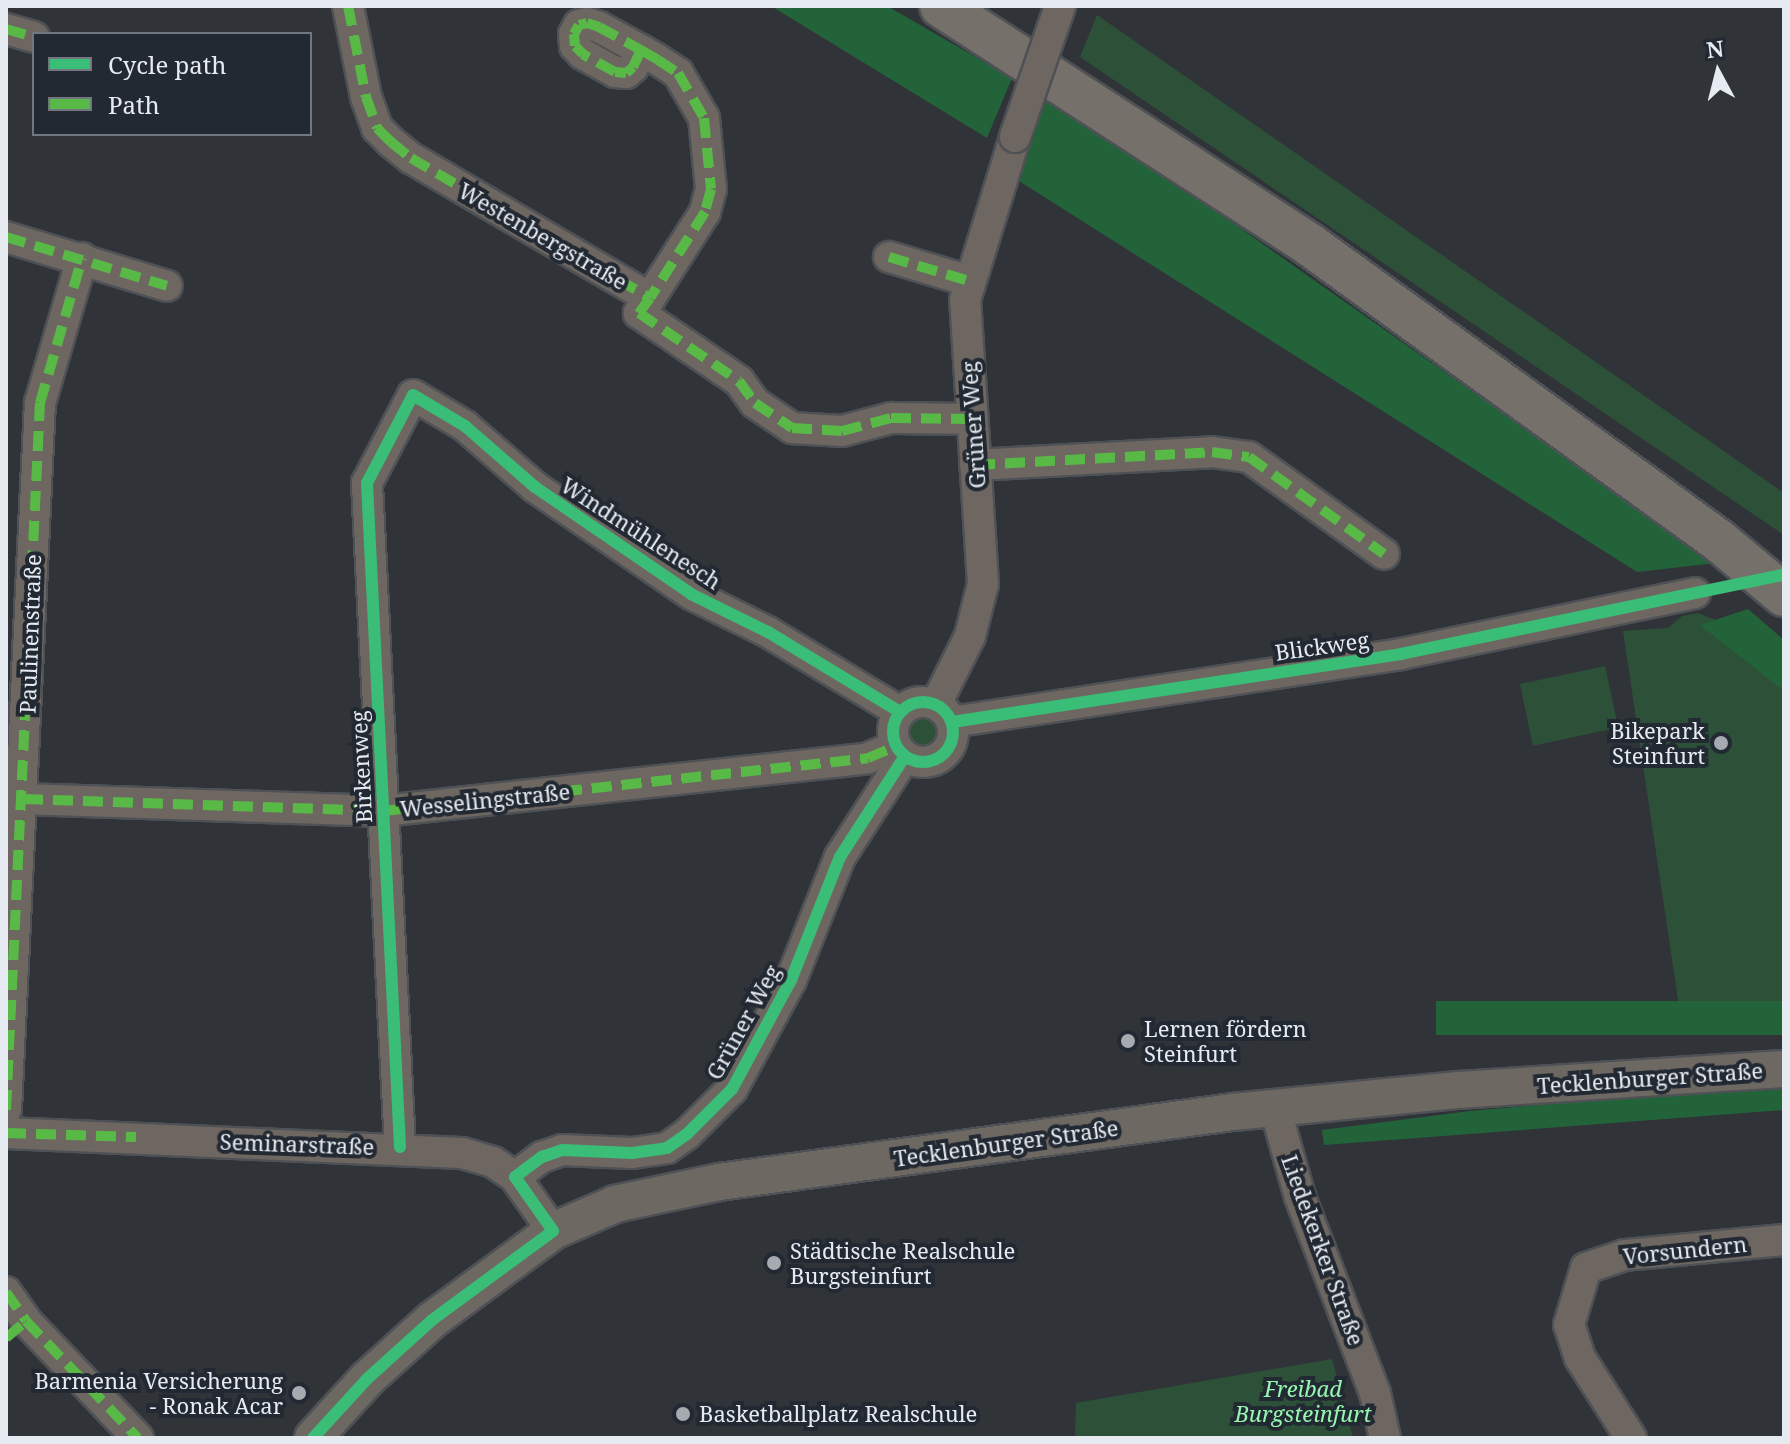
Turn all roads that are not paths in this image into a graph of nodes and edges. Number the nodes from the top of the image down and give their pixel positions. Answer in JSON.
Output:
{"nodes":[{"id":1,"x":348,"y":6,"type":"edge"},
{"id":2,"x":941,"y":6,"type":"edge"},
{"id":3,"x":971,"y":6,"type":"edge"},
{"id":4,"x":1060,"y":6,"type":"edge"},
{"id":5,"x":6,"y":29,"type":"edge"},
{"id":6,"x":32,"y":36,"type":"edge"},
{"id":7,"x":641,"y":50,"type":"dead end"},
{"id":8,"x":6,"y":237,"type":"edge"},
{"id":9,"x":889,"y":257,"type":"dead end"},
{"id":10,"x":82,"y":258,"type":"junction"},
{"id":11,"x":969,"y":281,"type":"junction"},
{"id":12,"x":167,"y":286,"type":"dead end"},
{"id":13,"x":650,"y":298,"type":"junction"},
{"id":14,"x":413,"y":395,"type":"joint"},
{"id":15,"x":972,"y":419,"type":"junction"},
{"id":16,"x":975,"y":465,"type":"junction"},
{"id":17,"x":1384,"y":554,"type":"dead end"},
{"id":18,"x":1784,"y":571,"type":"edge"},
{"id":19,"x":1695,"y":593,"type":"dead end"},
{"id":20,"x":1784,"y":595,"type":"edge"},
{"id":21,"x":17,"y":689,"type":"edge"},
{"id":22,"x":900,"y":712,"type":"junction"},
{"id":23,"x":944,"y":713,"type":"junction"},
{"id":24,"x":900,"y":751,"type":"junction"},
{"id":25,"x":23,"y":799,"type":"junction"},
{"id":26,"x":383,"y":811,"type":"junction"},
{"id":27,"x":1784,"y":1069,"type":"edge"},
{"id":28,"x":1275,"y":1108,"type":"junction"},
{"id":29,"x":6,"y":1110,"type":"edge"},
{"id":30,"x":6,"y":1133,"type":"edge"},
{"id":31,"x":400,"y":1147,"type":"junction"},
{"id":32,"x":515,"y":1177,"type":"junction"},
{"id":33,"x":553,"y":1231,"type":"junction"},
{"id":34,"x":1784,"y":1240,"type":"edge"},
{"id":35,"x":6,"y":1292,"type":"edge"},
{"id":36,"x":16,"y":1329,"type":"edge"},
{"id":37,"x":138,"y":1438,"type":"edge"},
{"id":38,"x":313,"y":1438,"type":"edge"},
{"id":39,"x":1385,"y":1438,"type":"edge"},
{"id":40,"x":1631,"y":1438,"type":"edge"}],
"edges":[{"from":1,"to":13,"type":"street","name":"Westenbergstraße"},
{"from":2,"to":20,"type":"highway"},
{"from":3,"to":18,"type":"highway"},
{"from":4,"to":11,"type":"street","name":"Grüner Weg","bridge":true},
{"from":5,"to":6,"type":"street"},
{"from":7,"to":13,"type":"street"},
{"from":8,"to":10,"type":"street"},
{"from":9,"to":11,"type":"street"},
{"from":10,"to":12,"type":"street"},
{"from":10,"to":21,"type":"street","name":"Paulinenstraße"},
{"from":11,"to":15,"type":"street","name":"Grüner Weg"},
{"from":13,"to":15,"type":"street","name":"Westenbergstraße"},
{"from":14,"to":22,"type":"street","name":"Windmühlenesch"},
{"from":14,"to":26,"type":"street","name":"Birkenweg"},
{"from":15,"to":16,"type":"street","name":"Grüner Weg"},
{"from":16,"to":17,"type":"street"},
{"from":16,"to":23,"type":"street","name":"Grüner Weg"},
{"from":19,"to":23,"type":"street","name":"Blickweg"},
{"from":21,"to":25,"type":"street","name":"Paulinenstraße"},
{"from":22,"to":23,"type":"street"},
{"from":22,"to":24,"type":"street","name":"Grüner Weg"},
{"from":23,"to":24,"type":"street","name":"Grüner Weg"},
{"from":24,"to":26,"type":"street","name":"Wesselingstraße"},
{"from":24,"to":32,"type":"street","name":"Grüner Weg"},
{"from":25,"to":26,"type":"street","name":"Wesselingstraße"},
{"from":25,"to":29,"type":"street","name":"Paulinenstraße"},
{"from":26,"to":31,"type":"street","name":"Birkenweg"},
{"from":27,"to":28,"type":"main road","name":"Tecklenburger Straße"},
{"from":28,"to":33,"type":"main road","name":"Tecklenburger Straße"},
{"from":28,"to":39,"type":"street","name":"Liedekerker Straße"},
{"from":30,"to":31,"type":"street","name":"Seminarstraße"},
{"from":31,"to":32,"type":"street","name":"Seminarstraße"},
{"from":32,"to":33,"type":"street","name":"Seminarstraße"},
{"from":33,"to":38,"type":"main road","name":"Tecklenburger Straße"},
{"from":34,"to":40,"type":"street","name":"Vorsundern"},
{"from":35,"to":36,"type":"street"},
{"from":36,"to":37,"type":"street"}]}
